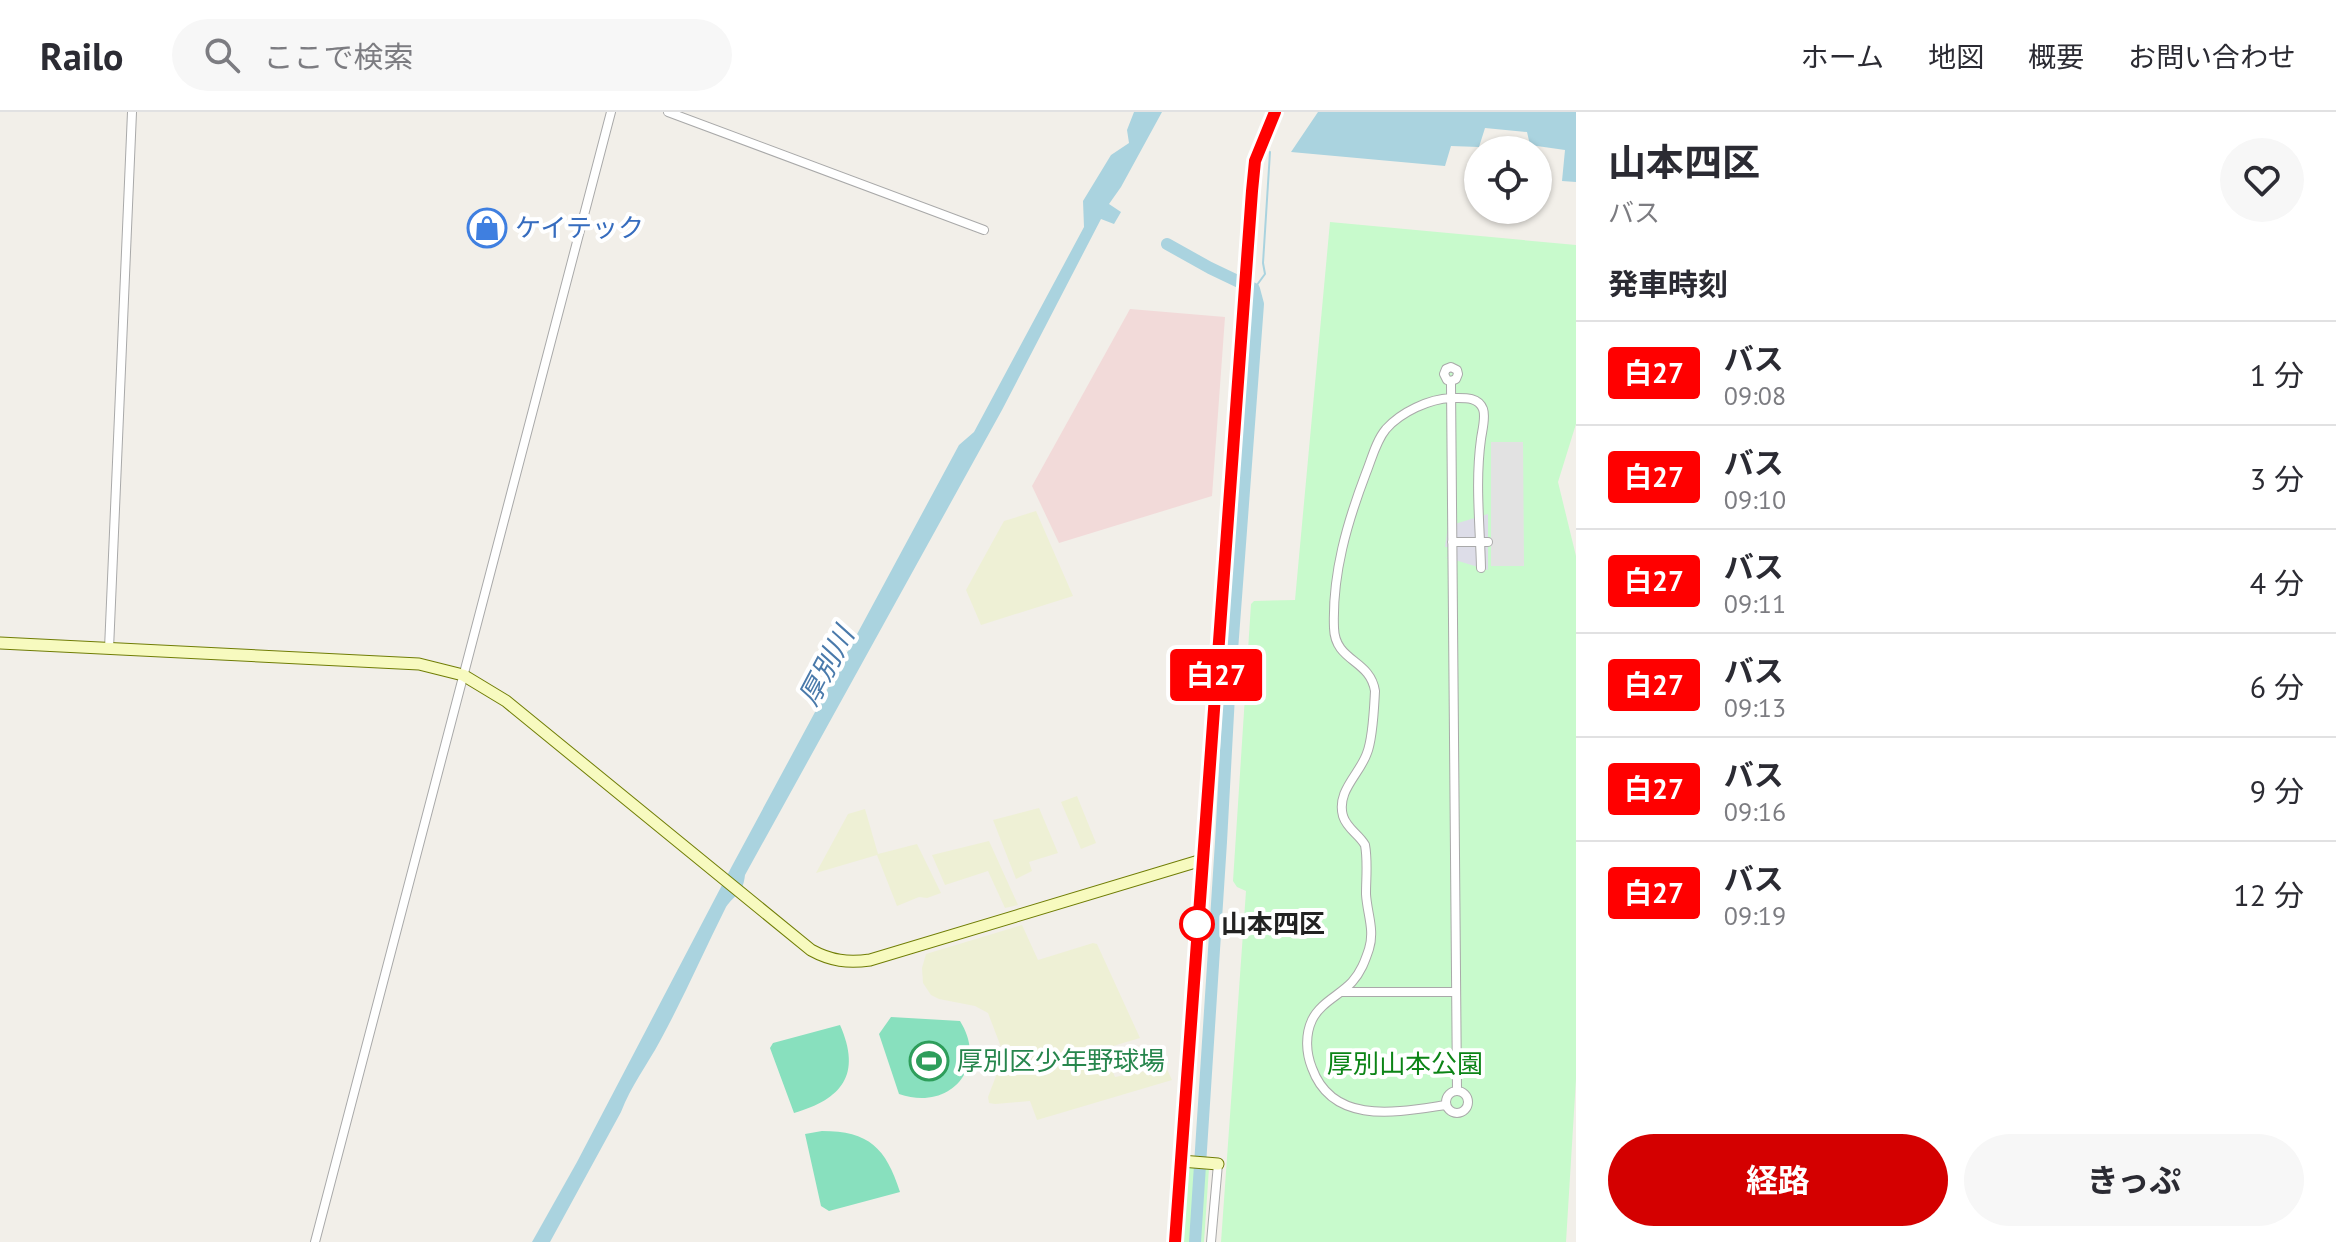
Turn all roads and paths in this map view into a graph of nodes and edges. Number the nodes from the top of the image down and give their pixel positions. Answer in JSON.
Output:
{"nodes":[{"id":1,"x":132,"y":112,"type":"edge"},
{"id":2,"x":611,"y":112,"type":"edge"},
{"id":3,"x":668,"y":112,"type":"edge"},
{"id":4,"x":1272,"y":113,"type":"edge"},
{"id":5,"x":984,"y":230,"type":"dead end"},
{"id":6,"x":1451,"y":381,"type":"dead end"},
{"id":7,"x":1451,"y":398,"type":"junction"},
{"id":8,"x":1452,"y":542,"type":"junction"},
{"id":9,"x":1484,"y":542,"type":"junction"},
{"id":10,"x":1481,"y":568,"type":"dead end"},
{"id":11,"x":0,"y":643,"type":"edge"},
{"id":12,"x":109,"y":649,"type":"junction"},
{"id":13,"x":463,"y":675,"type":"junction"},
{"id":14,"x":1202,"y":860,"type":"junction"},
{"id":15,"x":1336,"y":992,"type":"junction"},
{"id":16,"x":1456,"y":992,"type":"junction"},
{"id":17,"x":1457,"y":1091,"type":"junction"},
{"id":18,"x":1446,"y":1105,"type":"junction"},
{"id":19,"x":1181,"y":1161,"type":"junction"},
{"id":20,"x":1215,"y":1164,"type":"joint"},
{"id":21,"x":315,"y":1242,"type":"edge"},
{"id":22,"x":1175,"y":1242,"type":"edge"},
{"id":23,"x":1211,"y":1242,"type":"edge"}],
"edges":[{"from":1,"to":12,"type":"street"},
{"from":2,"to":13,"type":"street"},
{"from":3,"to":5,"type":"street"},
{"from":4,"to":14,"type":"street"},
{"from":6,"to":7,"type":"street"},
{"from":7,"to":8,"type":"street"},
{"from":7,"to":9,"type":"street"},
{"from":7,"to":15,"type":"street"},
{"from":8,"to":9,"type":"street"},
{"from":8,"to":16,"type":"street"},
{"from":9,"to":10,"type":"street"},
{"from":11,"to":12,"type":"street"},
{"from":12,"to":13,"type":"street"},
{"from":13,"to":14,"type":"street"},
{"from":13,"to":21,"type":"street"},
{"from":14,"to":19,"type":"street"},
{"from":15,"to":16,"type":"street"},
{"from":15,"to":18,"type":"street"},
{"from":16,"to":17,"type":"street"},
{"from":17,"to":18,"type":"street"},
{"from":17,"to":18,"type":"street"},
{"from":19,"to":20,"type":"street"},
{"from":19,"to":22,"type":"street"},
{"from":20,"to":23,"type":"street"}]}
